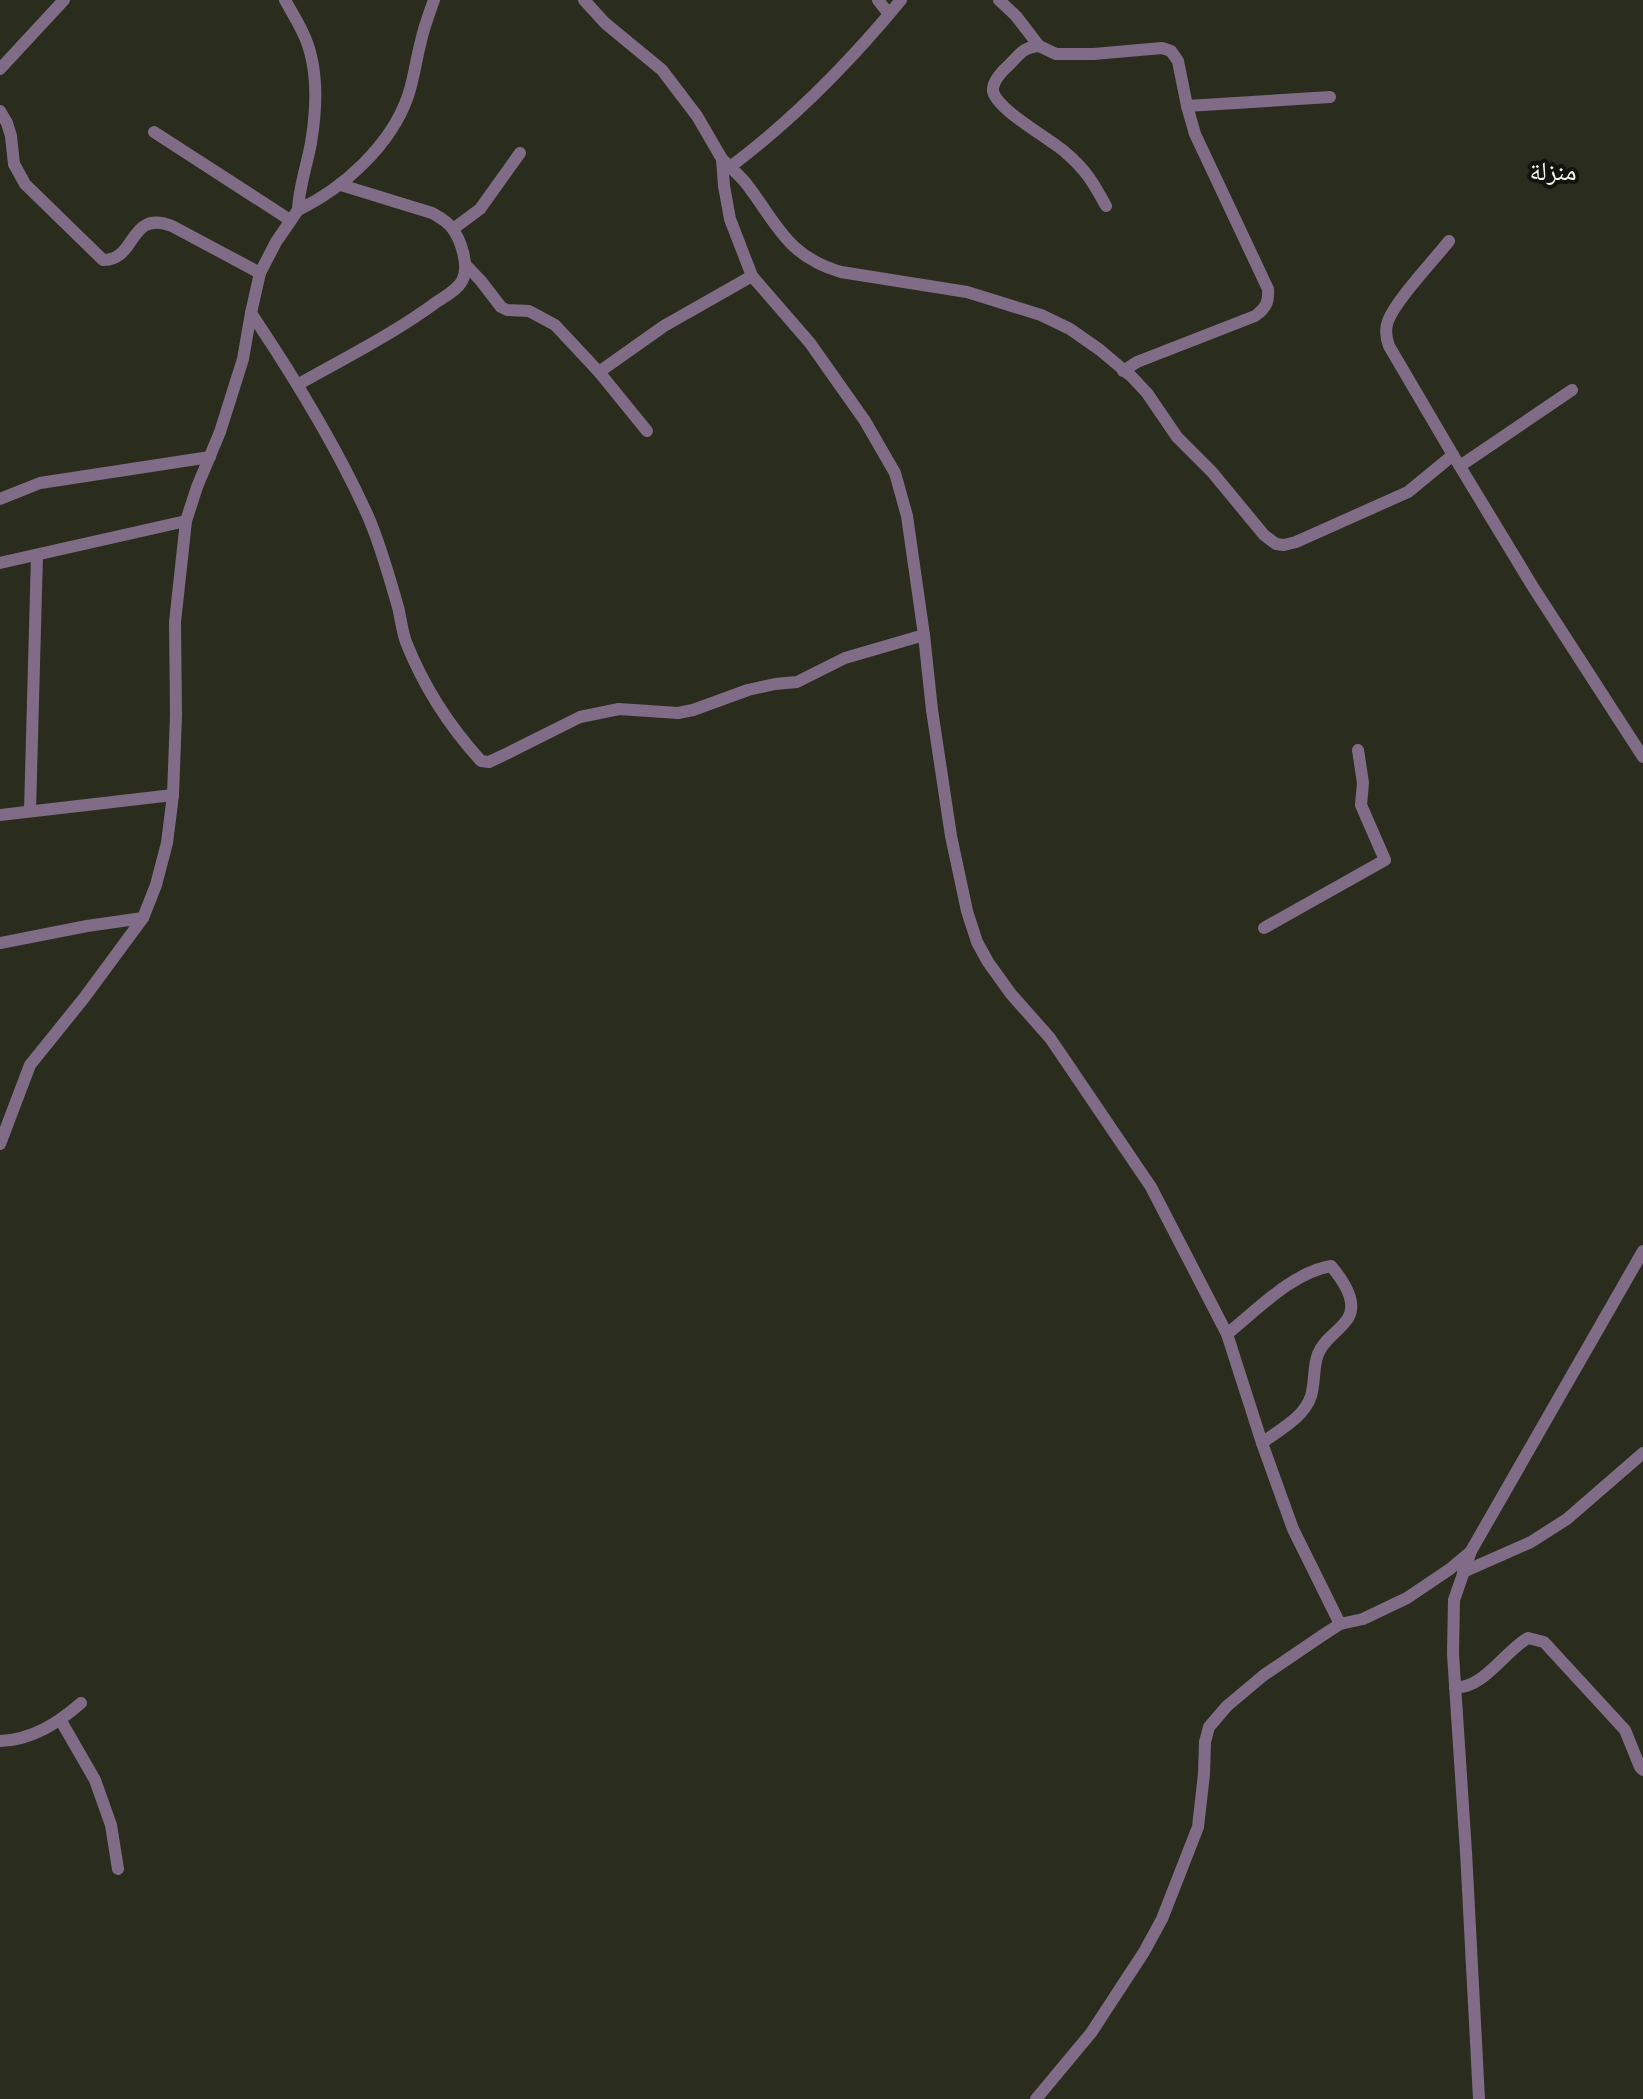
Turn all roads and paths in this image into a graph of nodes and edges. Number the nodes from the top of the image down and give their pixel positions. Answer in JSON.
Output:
{"nodes":[{"id":1,"x":64,"y":0,"type":"edge"},
{"id":2,"x":285,"y":0,"type":"edge"},
{"id":3,"x":434,"y":0,"type":"edge"},
{"id":4,"x":584,"y":0,"type":"edge"},
{"id":5,"x":878,"y":0,"type":"edge"},
{"id":6,"x":901,"y":0,"type":"edge"},
{"id":7,"x":999,"y":0,"type":"edge"},
{"id":8,"x":889,"y":14,"type":"junction"},
{"id":9,"x":1039,"y":46,"type":"junction"},
{"id":10,"x":0,"y":69,"type":"edge"},
{"id":11,"x":1330,"y":97,"type":"dead end"},
{"id":12,"x":1187,"y":106,"type":"junction"},
{"id":13,"x":0,"y":111,"type":"edge"},
{"id":14,"x":154,"y":132,"type":"dead end"},
{"id":15,"x":520,"y":153,"type":"dead end"},
{"id":16,"x":726,"y":163,"type":"junction"},
{"id":17,"x":341,"y":185,"type":"junction"},
{"id":18,"x":1106,"y":206,"type":"dead end"},
{"id":19,"x":294,"y":215,"type":"junction"},
{"id":20,"x":453,"y":229,"type":"junction"},
{"id":21,"x":1449,"y":241,"type":"dead end"},
{"id":22,"x":465,"y":264,"type":"junction"},
{"id":23,"x":260,"y":273,"type":"junction"},
{"id":24,"x":752,"y":276,"type":"junction"},
{"id":25,"x":251,"y":313,"type":"junction"},
{"id":26,"x":1123,"y":371,"type":"junction"},
{"id":27,"x":599,"y":372,"type":"junction"},
{"id":28,"x":299,"y":384,"type":"junction"},
{"id":29,"x":1572,"y":390,"type":"dead end"},
{"id":30,"x":647,"y":431,"type":"dead end"},
{"id":31,"x":210,"y":457,"type":"junction"},
{"id":32,"x":1456,"y":460,"type":"junction"},
{"id":33,"x":0,"y":499,"type":"edge"},
{"id":34,"x":186,"y":521,"type":"junction"},
{"id":35,"x":37,"y":555,"type":"junction"},
{"id":36,"x":0,"y":563,"type":"edge"},
{"id":37,"x":924,"y":635,"type":"junction"},
{"id":38,"x":1358,"y":750,"type":"dead end"},
{"id":39,"x":1643,"y":757,"type":"edge"},
{"id":40,"x":173,"y":795,"type":"junction"},
{"id":41,"x":30,"y":811,"type":"junction"},
{"id":42,"x":0,"y":815,"type":"edge"},
{"id":43,"x":143,"y":918,"type":"junction"},
{"id":44,"x":1264,"y":928,"type":"dead end"},
{"id":45,"x":0,"y":943,"type":"edge"},
{"id":46,"x":0,"y":1144,"type":"edge"},
{"id":47,"x":1643,"y":1251,"type":"edge"},
{"id":48,"x":1227,"y":1334,"type":"junction"},
{"id":49,"x":1262,"y":1443,"type":"junction"},
{"id":50,"x":1643,"y":1453,"type":"edge"},
{"id":51,"x":1471,"y":1551,"type":"junction"},
{"id":52,"x":1463,"y":1572,"type":"junction"},
{"id":53,"x":1340,"y":1624,"type":"junction"},
{"id":54,"x":1455,"y":1687,"type":"junction"},
{"id":55,"x":81,"y":1703,"type":"dead end"},
{"id":56,"x":61,"y":1721,"type":"junction"},
{"id":57,"x":0,"y":1741,"type":"edge"},
{"id":58,"x":1643,"y":1770,"type":"edge"},
{"id":59,"x":118,"y":1869,"type":"dead end"},
{"id":60,"x":1036,"y":2099,"type":"edge"},
{"id":61,"x":1479,"y":2099,"type":"edge"}],
"edges":[{"from":1,"to":10,"type":"street"},
{"from":2,"to":19,"type":"street"},
{"from":3,"to":17,"type":"street"},
{"from":4,"to":16,"type":"street"},
{"from":5,"to":8,"type":"street"},
{"from":6,"to":8,"type":"street"},
{"from":7,"to":9,"type":"street"},
{"from":8,"to":16,"type":"street"},
{"from":9,"to":12,"type":"street"},
{"from":9,"to":18,"type":"street"},
{"from":11,"to":12,"type":"street"},
{"from":12,"to":26,"type":"street"},
{"from":13,"to":23,"type":"street"},
{"from":14,"to":19,"type":"street"},
{"from":15,"to":20,"type":"street"},
{"from":16,"to":24,"type":"street"},
{"from":16,"to":26,"type":"street"},
{"from":17,"to":19,"type":"street"},
{"from":17,"to":20,"type":"street"},
{"from":19,"to":23,"type":"street"},
{"from":20,"to":22,"type":"street"},
{"from":21,"to":32,"type":"street"},
{"from":22,"to":27,"type":"street"},
{"from":22,"to":28,"type":"street"},
{"from":23,"to":25,"type":"street"},
{"from":24,"to":27,"type":"street"},
{"from":24,"to":37,"type":"street"},
{"from":25,"to":28,"type":"street"},
{"from":25,"to":31,"type":"street"},
{"from":26,"to":32,"type":"street"},
{"from":27,"to":30,"type":"street"},
{"from":28,"to":37,"type":"street"},
{"from":29,"to":32,"type":"street"},
{"from":31,"to":33,"type":"street"},
{"from":31,"to":34,"type":"street"},
{"from":32,"to":39,"type":"street"},
{"from":34,"to":35,"type":"street"},
{"from":34,"to":40,"type":"street"},
{"from":35,"to":36,"type":"street"},
{"from":35,"to":41,"type":"street"},
{"from":37,"to":48,"type":"street"},
{"from":38,"to":44,"type":"street"},
{"from":40,"to":41,"type":"street"},
{"from":40,"to":43,"type":"street"},
{"from":41,"to":42,"type":"street"},
{"from":43,"to":45,"type":"street"},
{"from":43,"to":46,"type":"street"},
{"from":47,"to":51,"type":"street"},
{"from":48,"to":49,"type":"street"},
{"from":48,"to":49,"type":"street"},
{"from":49,"to":53,"type":"street"},
{"from":50,"to":52,"type":"street"},
{"from":51,"to":52,"type":"street"},
{"from":51,"to":53,"type":"street"},
{"from":52,"to":54,"type":"street"},
{"from":53,"to":60,"type":"street"},
{"from":54,"to":58,"type":"street"},
{"from":54,"to":61,"type":"street"},
{"from":55,"to":56,"type":"street"},
{"from":56,"to":57,"type":"street"},
{"from":56,"to":59,"type":"street"}]}
